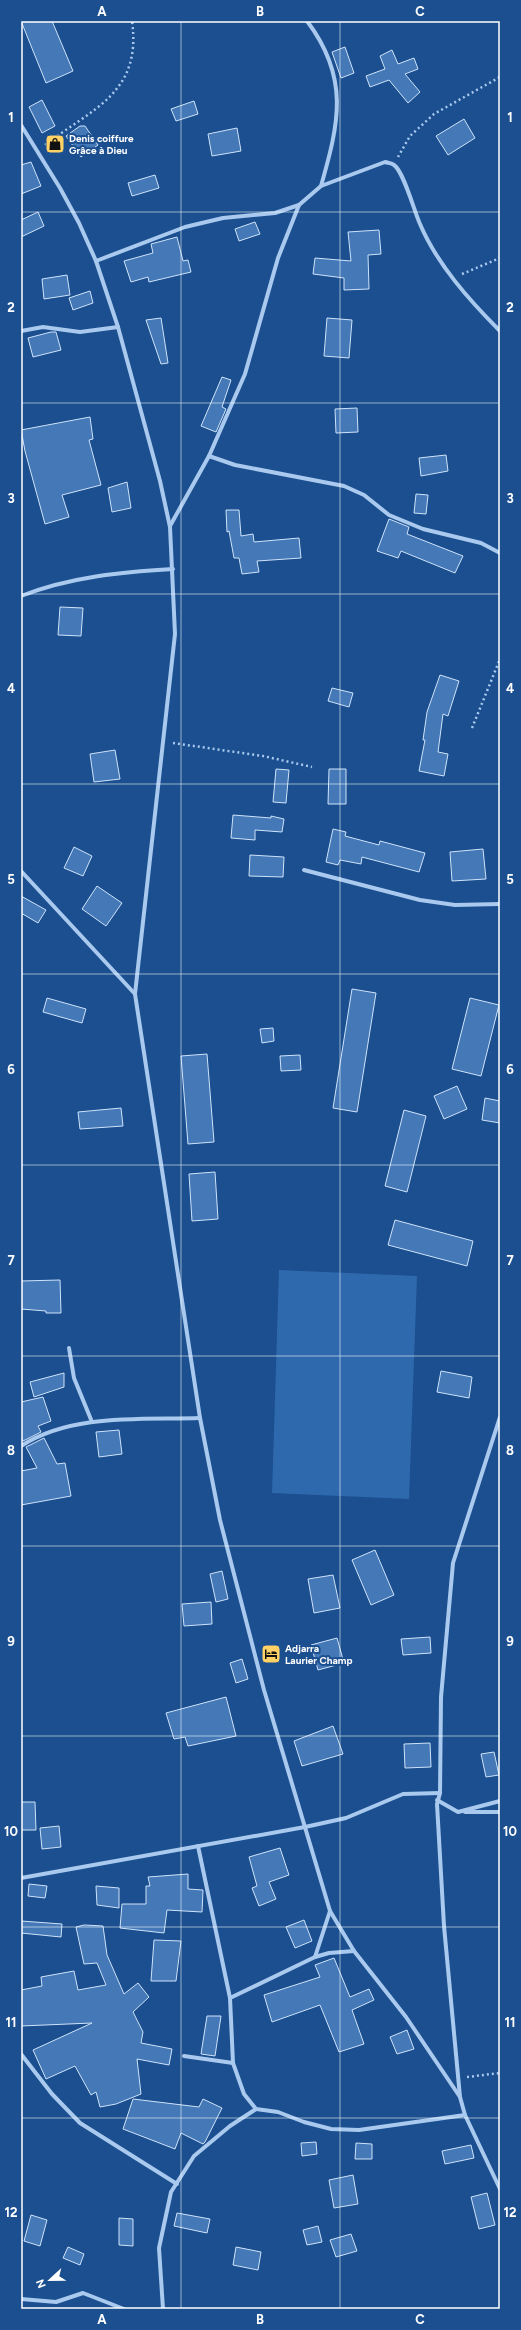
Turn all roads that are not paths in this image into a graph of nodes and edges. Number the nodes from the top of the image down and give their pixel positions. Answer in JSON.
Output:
{"nodes":[{"id":1,"x":307,"y":21,"type":"edge"},
{"id":2,"x":21,"y":125,"type":"edge"},
{"id":3,"x":321,"y":186,"type":"junction"},
{"id":4,"x":299,"y":205,"type":"junction"},
{"id":5,"x":96,"y":261,"type":"junction"},
{"id":6,"x":118,"y":327,"type":"junction"},
{"id":7,"x":21,"y":330,"type":"edge"},
{"id":8,"x":500,"y":331,"type":"edge"},
{"id":9,"x":209,"y":456,"type":"junction"},
{"id":10,"x":170,"y":527,"type":"junction"},
{"id":11,"x":500,"y":553,"type":"edge"},
{"id":12,"x":173,"y":568,"type":"junction"},
{"id":13,"x":21,"y":596,"type":"edge"},
{"id":14,"x":304,"y":870,"type":"dead end"},
{"id":15,"x":21,"y":871,"type":"edge"},
{"id":16,"x":500,"y":904,"type":"edge"},
{"id":17,"x":135,"y":994,"type":"junction"},
{"id":18,"x":69,"y":1348,"type":"dead end"},
{"id":19,"x":500,"y":1417,"type":"edge"},
{"id":20,"x":200,"y":1418,"type":"junction"},
{"id":21,"x":92,"y":1422,"type":"junction"},
{"id":22,"x":498,"y":1434,"type":"edge"},
{"id":23,"x":21,"y":1446,"type":"edge"},
{"id":24,"x":440,"y":1793,"type":"junction"},
{"id":25,"x":437,"y":1800,"type":"junction"},
{"id":26,"x":500,"y":1801,"type":"edge"},
{"id":27,"x":458,"y":1812,"type":"junction"},
{"id":28,"x":500,"y":1812,"type":"edge"},
{"id":29,"x":305,"y":1827,"type":"junction"},
{"id":30,"x":198,"y":1846,"type":"junction"},
{"id":31,"x":21,"y":1878,"type":"edge"},
{"id":32,"x":330,"y":1911,"type":"junction"},
{"id":33,"x":354,"y":1951,"type":"junction"},
{"id":34,"x":315,"y":1957,"type":"junction"},
{"id":35,"x":230,"y":1998,"type":"junction"},
{"id":36,"x":21,"y":2054,"type":"edge"},
{"id":37,"x":184,"y":2056,"type":"dead end"},
{"id":38,"x":233,"y":2063,"type":"junction"},
{"id":39,"x":460,"y":2097,"type":"junction"},
{"id":40,"x":256,"y":2109,"type":"junction"},
{"id":41,"x":465,"y":2115,"type":"junction"},
{"id":42,"x":177,"y":2184,"type":"junction"},
{"id":43,"x":500,"y":2189,"type":"edge"},
{"id":44,"x":21,"y":2299,"type":"edge"},
{"id":45,"x":124,"y":2309,"type":"edge"},
{"id":46,"x":163,"y":2309,"type":"edge"}],
"edges":[{"from":1,"to":3,"type":"street"},
{"from":2,"to":5,"type":"street"},
{"from":3,"to":4,"type":"street"},
{"from":3,"to":8,"type":"street"},
{"from":4,"to":5,"type":"street"},
{"from":4,"to":9,"type":"street"},
{"from":5,"to":6,"type":"street"},
{"from":6,"to":7,"type":"street"},
{"from":6,"to":10,"type":"street"},
{"from":9,"to":10,"type":"street"},
{"from":9,"to":11,"type":"street"},
{"from":10,"to":12,"type":"street"},
{"from":12,"to":13,"type":"street"},
{"from":12,"to":17,"type":"street"},
{"from":14,"to":16,"type":"street"},
{"from":15,"to":17,"type":"street"},
{"from":17,"to":20,"type":"street"},
{"from":18,"to":21,"type":"street"},
{"from":19,"to":22,"type":"street"},
{"from":20,"to":21,"type":"street"},
{"from":20,"to":29,"type":"street"},
{"from":21,"to":23,"type":"street"},
{"from":22,"to":24,"type":"street"},
{"from":24,"to":25,"type":"street"},
{"from":24,"to":29,"type":"street"},
{"from":25,"to":27,"type":"street"},
{"from":25,"to":39,"type":"street"},
{"from":26,"to":27,"type":"street"},
{"from":27,"to":28,"type":"street"},
{"from":29,"to":30,"type":"street"},
{"from":29,"to":32,"type":"street"},
{"from":30,"to":31,"type":"street"},
{"from":30,"to":35,"type":"street"},
{"from":32,"to":33,"type":"street"},
{"from":32,"to":34,"type":"street"},
{"from":33,"to":34,"type":"street"},
{"from":33,"to":39,"type":"street"},
{"from":34,"to":35,"type":"street"},
{"from":35,"to":38,"type":"street"},
{"from":36,"to":42,"type":"street"},
{"from":37,"to":38,"type":"street"},
{"from":38,"to":40,"type":"street"},
{"from":39,"to":41,"type":"street"},
{"from":40,"to":41,"type":"street"},
{"from":40,"to":42,"type":"street"},
{"from":41,"to":43,"type":"street"},
{"from":42,"to":46,"type":"street"},
{"from":44,"to":45,"type":"street"}]}
